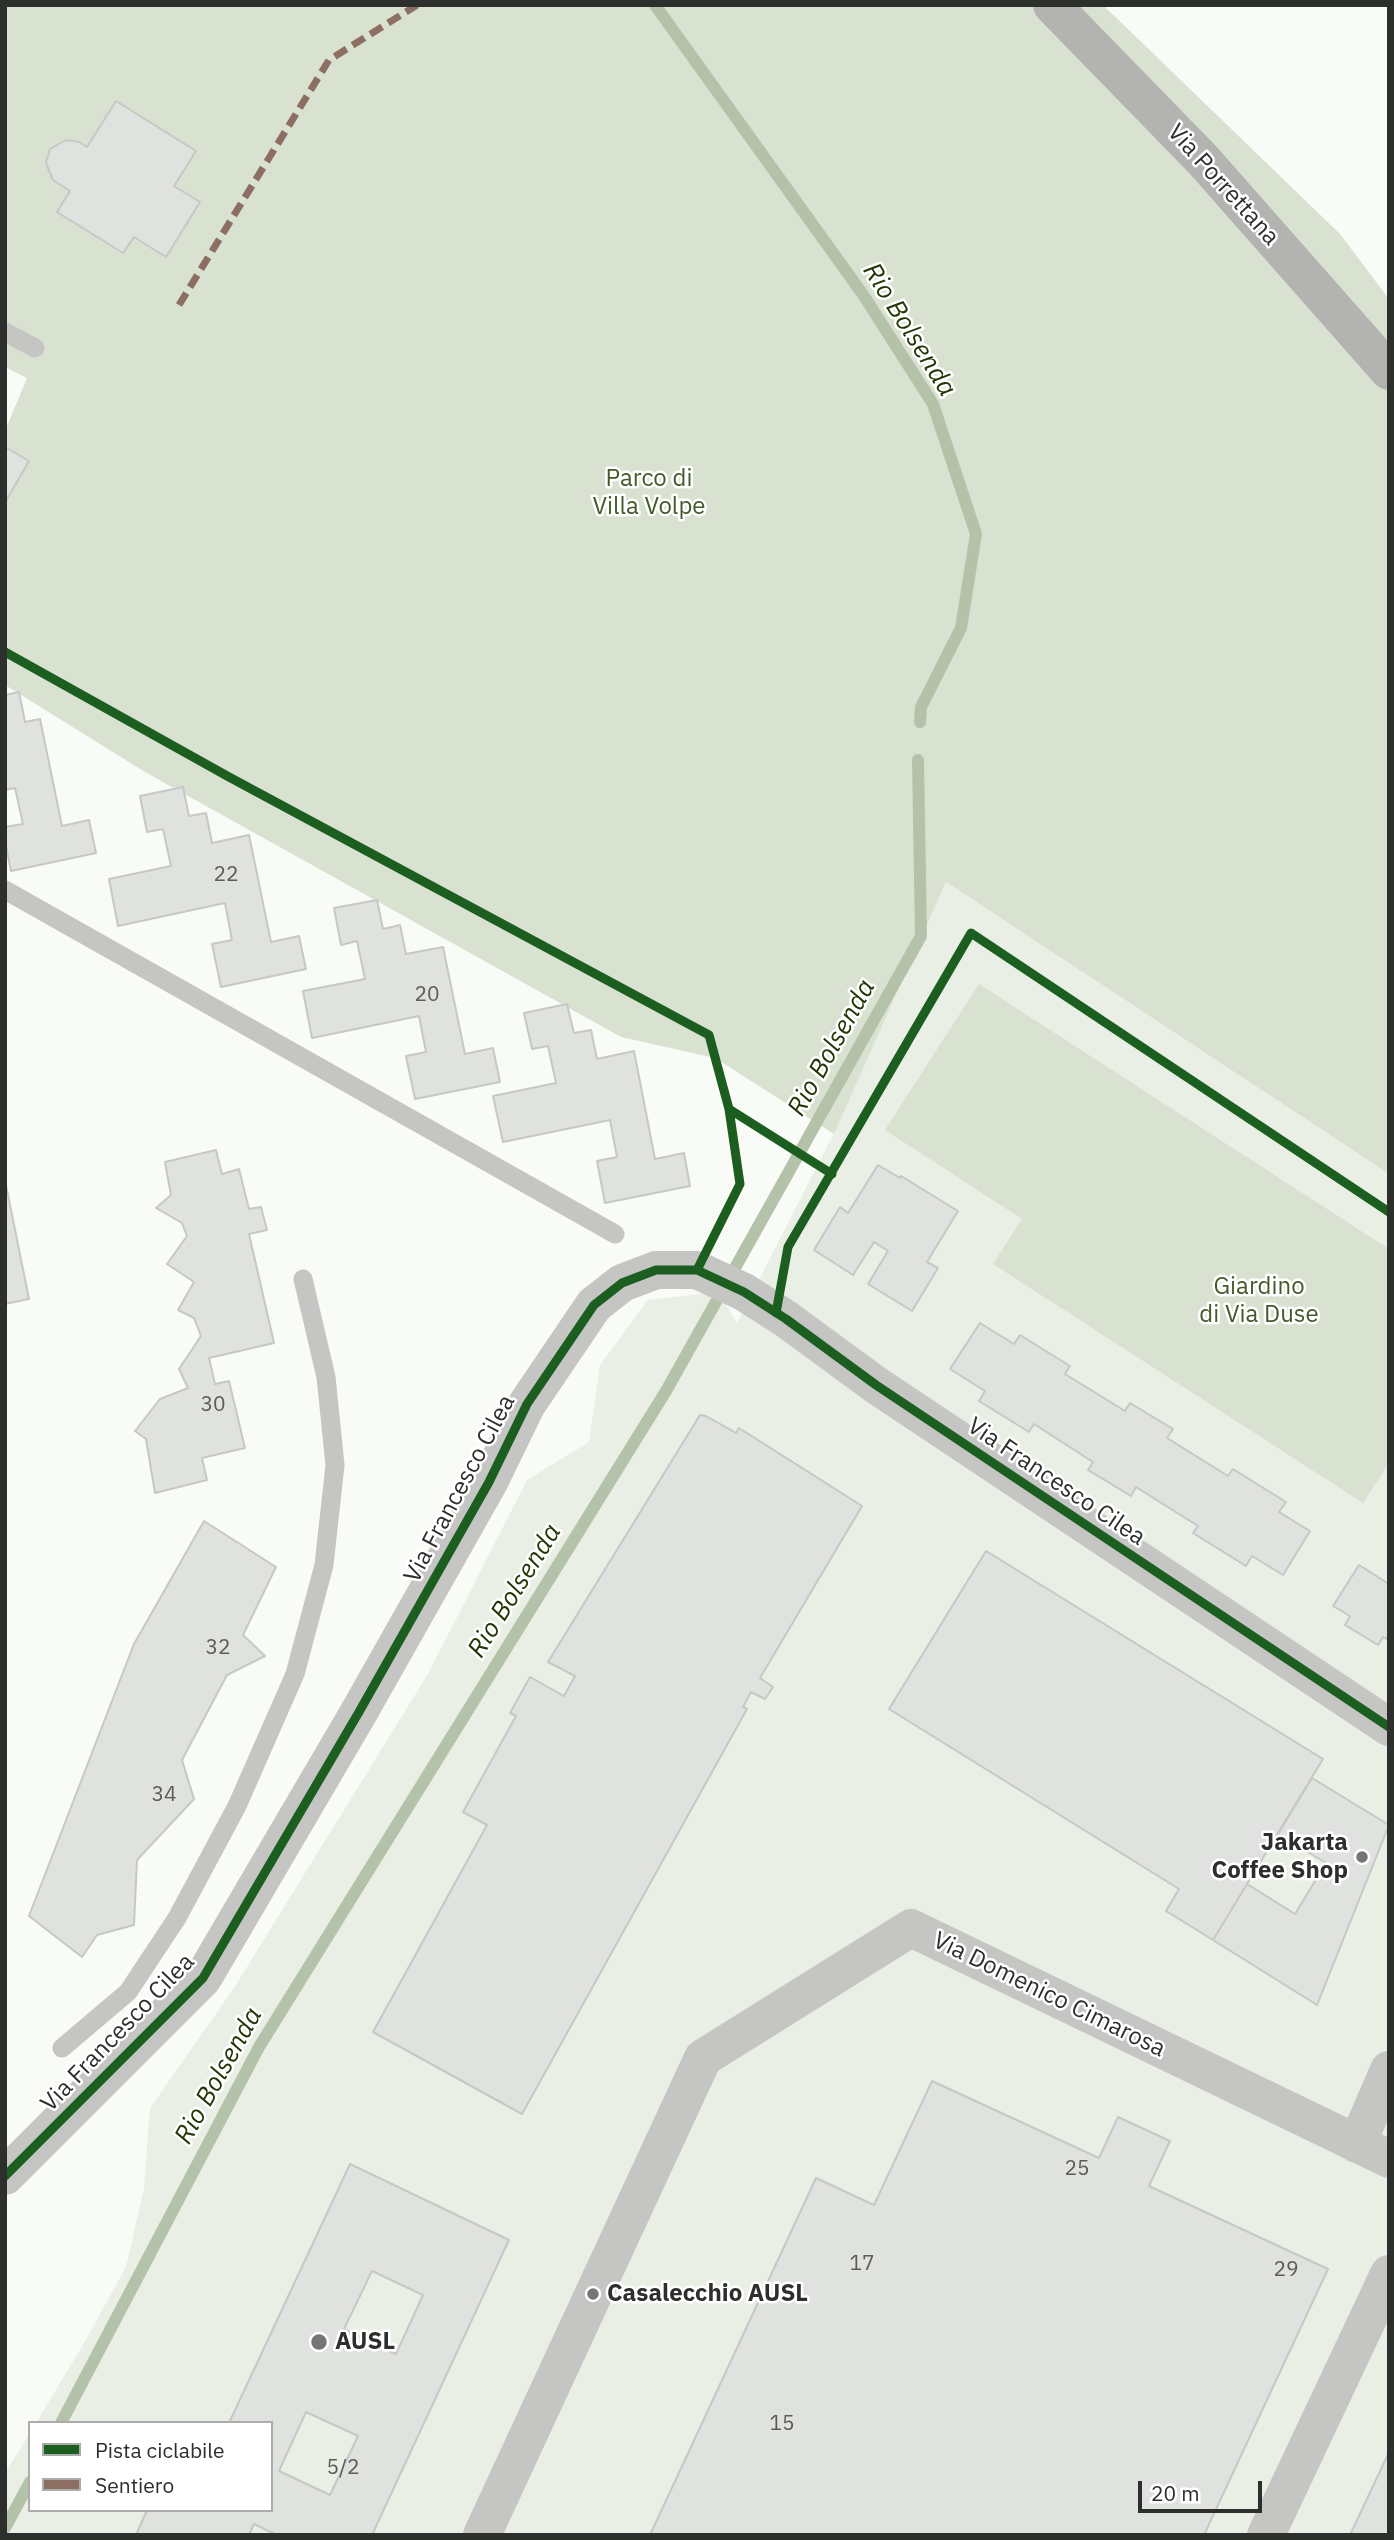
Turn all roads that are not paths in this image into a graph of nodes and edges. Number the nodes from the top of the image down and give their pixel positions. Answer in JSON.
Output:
{"nodes":[{"id":1,"x":1052,"y":5,"type":"edge"},
{"id":2,"x":5,"y":332,"type":"edge"},
{"id":3,"x":35,"y":348,"type":"dead end"},
{"id":4,"x":1389,"y":371,"type":"edge"},
{"id":5,"x":5,"y":890,"type":"edge"},
{"id":6,"x":615,"y":1234,"type":"dead end"},
{"id":7,"x":303,"y":1279,"type":"dead end"},
{"id":8,"x":1389,"y":1727,"type":"edge"},
{"id":9,"x":62,"y":2048,"type":"dead end"},
{"id":10,"x":1389,"y":2070,"type":"edge"},
{"id":11,"x":1373,"y":2151,"type":"edge"},
{"id":12,"x":5,"y":2176,"type":"edge"},
{"id":13,"x":1389,"y":2274,"type":"edge"},
{"id":14,"x":482,"y":2535,"type":"edge"},
{"id":15,"x":1266,"y":2535,"type":"edge"}],
"edges":[{"from":1,"to":4,"type":"main road","name":"Via Porrettana"},
{"from":2,"to":3,"type":"lane"},
{"from":5,"to":6,"type":"lane"},
{"from":7,"to":9,"type":"lane"},
{"from":8,"to":12,"type":"street","name":"Via Francesco Cilea"},
{"from":10,"to":11,"type":"street"},
{"from":11,"to":14,"type":"street","name":"Via Domenico Cimarosa"},
{"from":13,"to":15,"type":"street"}]}
